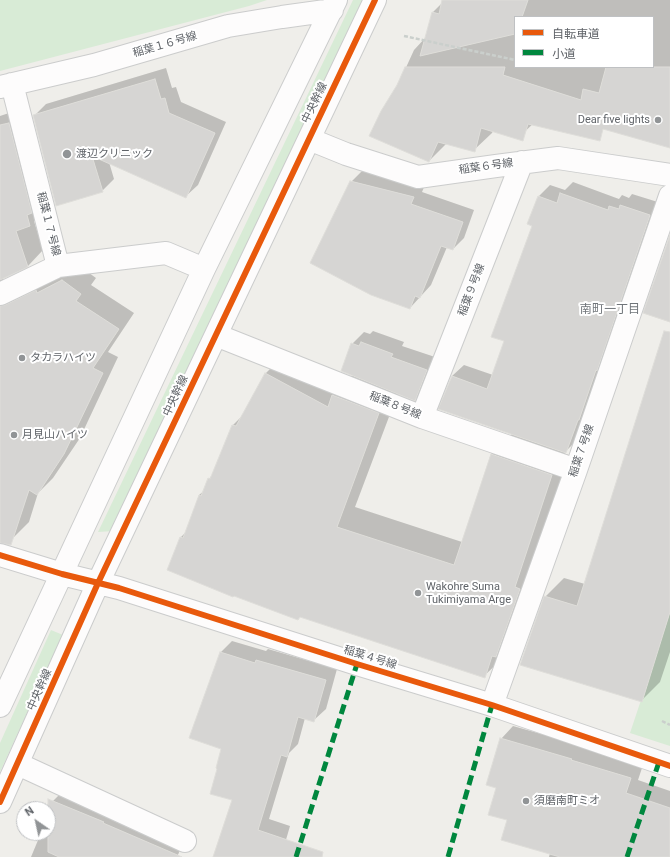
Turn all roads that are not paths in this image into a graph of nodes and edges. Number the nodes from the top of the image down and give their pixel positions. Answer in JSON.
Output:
{"nodes":[{"id":1,"x":375,"y":0,"type":"edge"},
{"id":2,"x":334,"y":5,"type":"edge"},
{"id":3,"x":6,"y":86,"type":"edge"},
{"id":4,"x":308,"y":139,"type":"junction"},
{"id":5,"x":522,"y":162,"type":"junction"},
{"id":6,"x":670,"y":175,"type":"edge"},
{"id":7,"x":670,"y":196,"type":"edge"},
{"id":8,"x":58,"y":266,"type":"junction"},
{"id":9,"x":204,"y":269,"type":"junction"},
{"id":10,"x":0,"y":294,"type":"edge"},
{"id":11,"x":216,"y":335,"type":"junction"},
{"id":12,"x":422,"y":417,"type":"junction"},
{"id":13,"x":576,"y":470,"type":"junction"},
{"id":14,"x":0,"y":555,"type":"edge"},
{"id":15,"x":62,"y":574,"type":"junction"},
{"id":16,"x":98,"y":583,"type":"junction"},
{"id":17,"x":492,"y":705,"type":"junction"},
{"id":18,"x":0,"y":706,"type":"edge"},
{"id":19,"x":18,"y":764,"type":"junction"},
{"id":20,"x":670,"y":766,"type":"edge"},
{"id":21,"x":0,"y":802,"type":"edge"},
{"id":22,"x":185,"y":841,"type":"dead end"}],
"edges":[{"from":1,"to":4,"type":"street","name":"中央幹線"},
{"from":2,"to":3,"type":"street","name":"稲葉１６号線"},
{"from":2,"to":9,"type":"street"},
{"from":3,"to":8,"type":"street","name":"稲葉１７号線"},
{"from":4,"to":5,"type":"street","name":"稲葉６号線"},
{"from":4,"to":11,"type":"street","name":"中央幹線"},
{"from":5,"to":6,"type":"street","name":"稲葉６号線"},
{"from":5,"to":12,"type":"street","name":"稲葉９号線"},
{"from":7,"to":13,"type":"street","name":"稲葉７号線"},
{"from":8,"to":9,"type":"street","name":"稲葉１７号線"},
{"from":8,"to":10,"type":"street"},
{"from":9,"to":15,"type":"street"},
{"from":11,"to":12,"type":"street","name":"稲葉８号線"},
{"from":11,"to":16,"type":"street","name":"中央幹線"},
{"from":12,"to":13,"type":"street","name":"稲葉８号線"},
{"from":13,"to":17,"type":"street","name":"稲葉７号線"},
{"from":14,"to":15,"type":"street","name":"稲葉４号線"},
{"from":15,"to":16,"type":"street","name":"稲葉４号線"},
{"from":15,"to":18,"type":"street"},
{"from":16,"to":17,"type":"street","name":"稲葉４号線"},
{"from":16,"to":19,"type":"street","name":"中央幹線"},
{"from":17,"to":20,"type":"street","name":"稲葉４号線"},
{"from":19,"to":21,"type":"street","name":"中央幹線"},
{"from":19,"to":22,"type":"street"}]}
